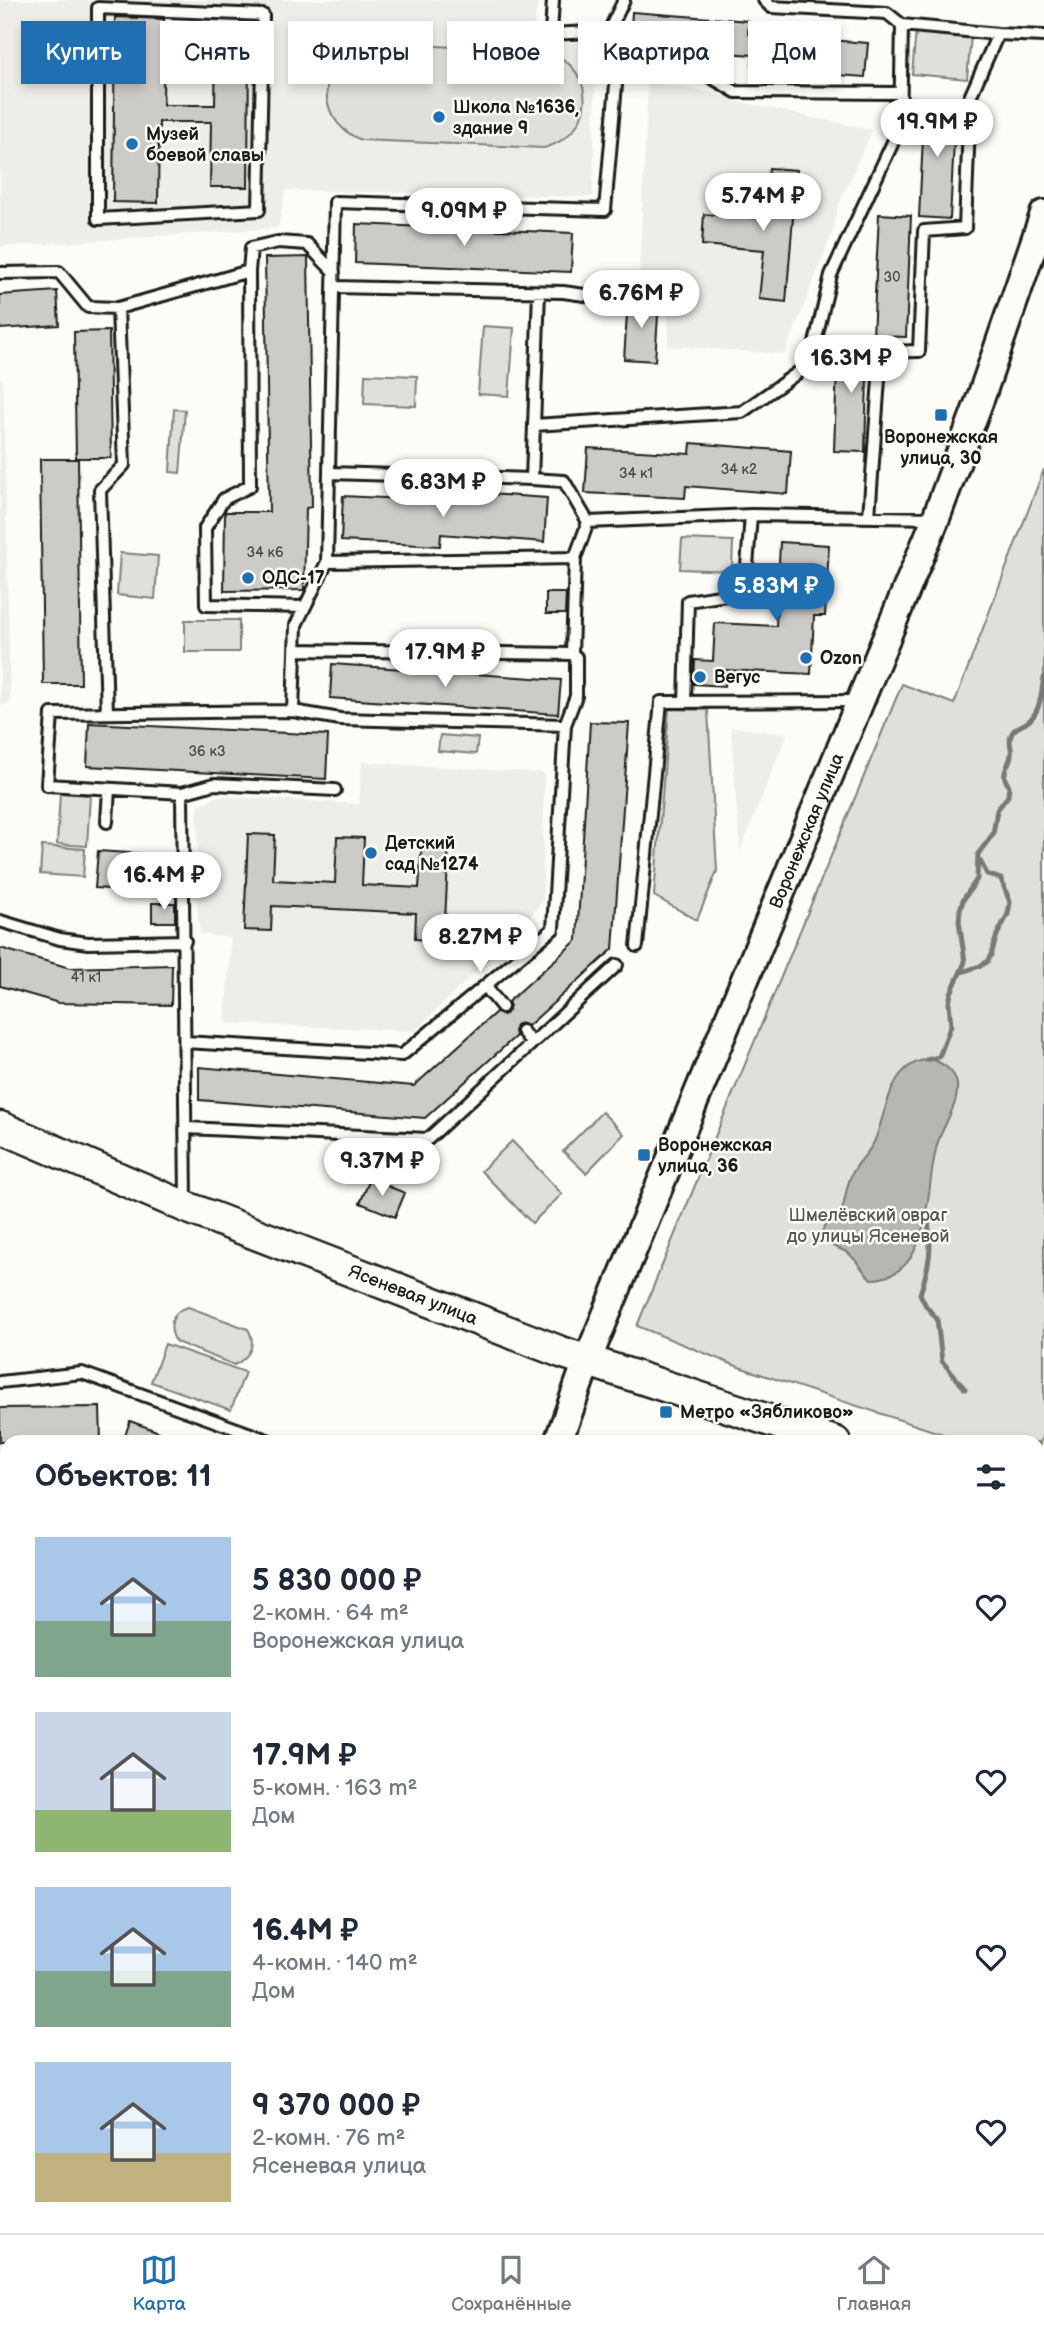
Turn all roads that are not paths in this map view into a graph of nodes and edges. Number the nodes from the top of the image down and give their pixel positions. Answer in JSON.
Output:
{"nodes":[{"id":1,"x":553,"y":0,"type":"edge"},
{"id":2,"x":624,"y":0,"type":"edge"},
{"id":3,"x":764,"y":0,"type":"edge"},
{"id":4,"x":887,"y":0,"type":"edge"},
{"id":5,"x":887,"y":13,"type":"junction"},
{"id":6,"x":264,"y":15,"type":"joint"},
{"id":7,"x":614,"y":21,"type":"edge"},
{"id":8,"x":902,"y":25,"type":"junction"},
{"id":9,"x":578,"y":33,"type":"edge"},
{"id":10,"x":998,"y":34,"type":"junction"},
{"id":11,"x":1044,"y":36,"type":"edge"},
{"id":12,"x":616,"y":84,"type":"edge"},
{"id":13,"x":723,"y":84,"type":"edge"},
{"id":14,"x":900,"y":93,"type":"junction"},
{"id":15,"x":1044,"y":215,"type":"edge"},
{"id":16,"x":249,"y":271,"type":"junction"},
{"id":17,"x":334,"y":272,"type":"junction"},
{"id":18,"x":0,"y":273,"type":"edge"},
{"id":19,"x":334,"y":287,"type":"junction"},
{"id":20,"x":540,"y":292,"type":"junction"},
{"id":21,"x":599,"y":297,"type":"dead end"},
{"id":22,"x":118,"y":308,"type":"junction"},
{"id":23,"x":534,"y":425,"type":"junction"},
{"id":24,"x":329,"y":473,"type":"junction"},
{"id":25,"x":532,"y":479,"type":"junction"},
{"id":26,"x":751,"y":515,"type":"junction"},
{"id":27,"x":869,"y":516,"type":"junction"},
{"id":28,"x":936,"y":518,"type":"junction"},
{"id":29,"x":589,"y":522,"type":"junction"},
{"id":30,"x":575,"y":558,"type":"junction"},
{"id":31,"x":327,"y":562,"type":"junction"},
{"id":32,"x":305,"y":607,"type":"junction"},
{"id":33,"x":295,"y":650,"type":"junction"},
{"id":34,"x":572,"y":654,"type":"junction"},
{"id":35,"x":861,"y":701,"type":"junction"},
{"id":36,"x":685,"y":702,"type":"junction"},
{"id":37,"x":293,"y":711,"type":"junction"},
{"id":38,"x":107,"y":713,"type":"junction"},
{"id":39,"x":565,"y":725,"type":"junction"},
{"id":40,"x":109,"y":789,"type":"junction"},
{"id":41,"x":335,"y":790,"type":"dead end"},
{"id":42,"x":182,"y":793,"type":"junction"},
{"id":43,"x":107,"y":822,"type":"dead end"},
{"id":44,"x":0,"y":921,"type":"edge"},
{"id":45,"x":185,"y":941,"type":"junction"},
{"id":46,"x":637,"y":946,"type":"dead end"},
{"id":47,"x":617,"y":965,"type":"dead end"},
{"id":48,"x":485,"y":986,"type":"junction"},
{"id":49,"x":502,"y":1007,"type":"dead end"},
{"id":50,"x":522,"y":1031,"type":"dead end"},
{"id":51,"x":186,"y":1042,"type":"junction"},
{"id":52,"x":532,"y":1043,"type":"junction"},
{"id":53,"x":0,"y":1127,"type":"edge"},
{"id":54,"x":186,"y":1128,"type":"junction"},
{"id":55,"x":186,"y":1207,"type":"junction"},
{"id":56,"x":587,"y":1361,"type":"junction"},
{"id":57,"x":0,"y":1382,"type":"edge"},
{"id":58,"x":253,"y":1435,"type":"edge"},
{"id":59,"x":561,"y":1435,"type":"edge"},
{"id":60,"x":814,"y":1435,"type":"edge"}],
"edges":[{"from":1,"to":9,"type":"lane"},
{"from":2,"to":7,"type":"lane"},
{"from":3,"to":5,"type":"lane"},
{"from":4,"to":5,"type":"lane"},
{"from":5,"to":8,"type":"lane"},
{"from":6,"to":6,"type":"lane"},
{"from":8,"to":10,"type":"lane"},
{"from":8,"to":14,"type":"lane"},
{"from":10,"to":11,"type":"lane"},
{"from":10,"to":27,"type":"lane"},
{"from":12,"to":17,"type":"lane"},
{"from":13,"to":14,"type":"lane"},
{"from":14,"to":23,"type":"lane"},
{"from":15,"to":28,"type":"street","name":"Воронежская улица"},
{"from":16,"to":17,"type":"lane"},
{"from":16,"to":22,"type":"lane"},
{"from":16,"to":32,"type":"lane"},
{"from":17,"to":19,"type":"lane"},
{"from":18,"to":22,"type":"lane"},
{"from":19,"to":20,"type":"lane"},
{"from":19,"to":24,"type":"lane"},
{"from":20,"to":21,"type":"lane"},
{"from":20,"to":23,"type":"lane"},
{"from":22,"to":38,"type":"lane"},
{"from":23,"to":25,"type":"lane"},
{"from":24,"to":25,"type":"lane"},
{"from":24,"to":31,"type":"lane"},
{"from":25,"to":29,"type":"lane"},
{"from":26,"to":27,"type":"lane"},
{"from":26,"to":29,"type":"lane"},
{"from":26,"to":36,"type":"lane"},
{"from":27,"to":28,"type":"lane"},
{"from":28,"to":35,"type":"street","name":"Воронежская улица"},
{"from":29,"to":30,"type":"lane"},
{"from":30,"to":31,"type":"lane"},
{"from":30,"to":34,"type":"lane"},
{"from":31,"to":32,"type":"lane"},
{"from":32,"to":33,"type":"lane"},
{"from":33,"to":34,"type":"lane"},
{"from":33,"to":37,"type":"lane"},
{"from":34,"to":39,"type":"lane"},
{"from":35,"to":36,"type":"lane"},
{"from":35,"to":56,"type":"street","name":"Воронежская улица"},
{"from":36,"to":46,"type":"lane"},
{"from":37,"to":38,"type":"lane"},
{"from":37,"to":39,"type":"lane"},
{"from":38,"to":40,"type":"lane"},
{"from":39,"to":48,"type":"lane"},
{"from":40,"to":42,"type":"lane"},
{"from":40,"to":43,"type":"lane"},
{"from":41,"to":42,"type":"lane"},
{"from":42,"to":45,"type":"lane"},
{"from":44,"to":45,"type":"lane"},
{"from":45,"to":51,"type":"lane"},
{"from":47,"to":52,"type":"lane"},
{"from":48,"to":49,"type":"lane"},
{"from":48,"to":51,"type":"lane"},
{"from":50,"to":52,"type":"lane"},
{"from":51,"to":54,"type":"lane"},
{"from":52,"to":54,"type":"lane"},
{"from":53,"to":55,"type":"main road","name":"Ясеневая улица"},
{"from":54,"to":55,"type":"lane"},
{"from":55,"to":56,"type":"main road","name":"Ясеневая улица"},
{"from":56,"to":59,"type":"street","name":"Воронежская улица"},
{"from":56,"to":60,"type":"main road","name":"Ясеневая улица"},
{"from":57,"to":58,"type":"lane"}]}
